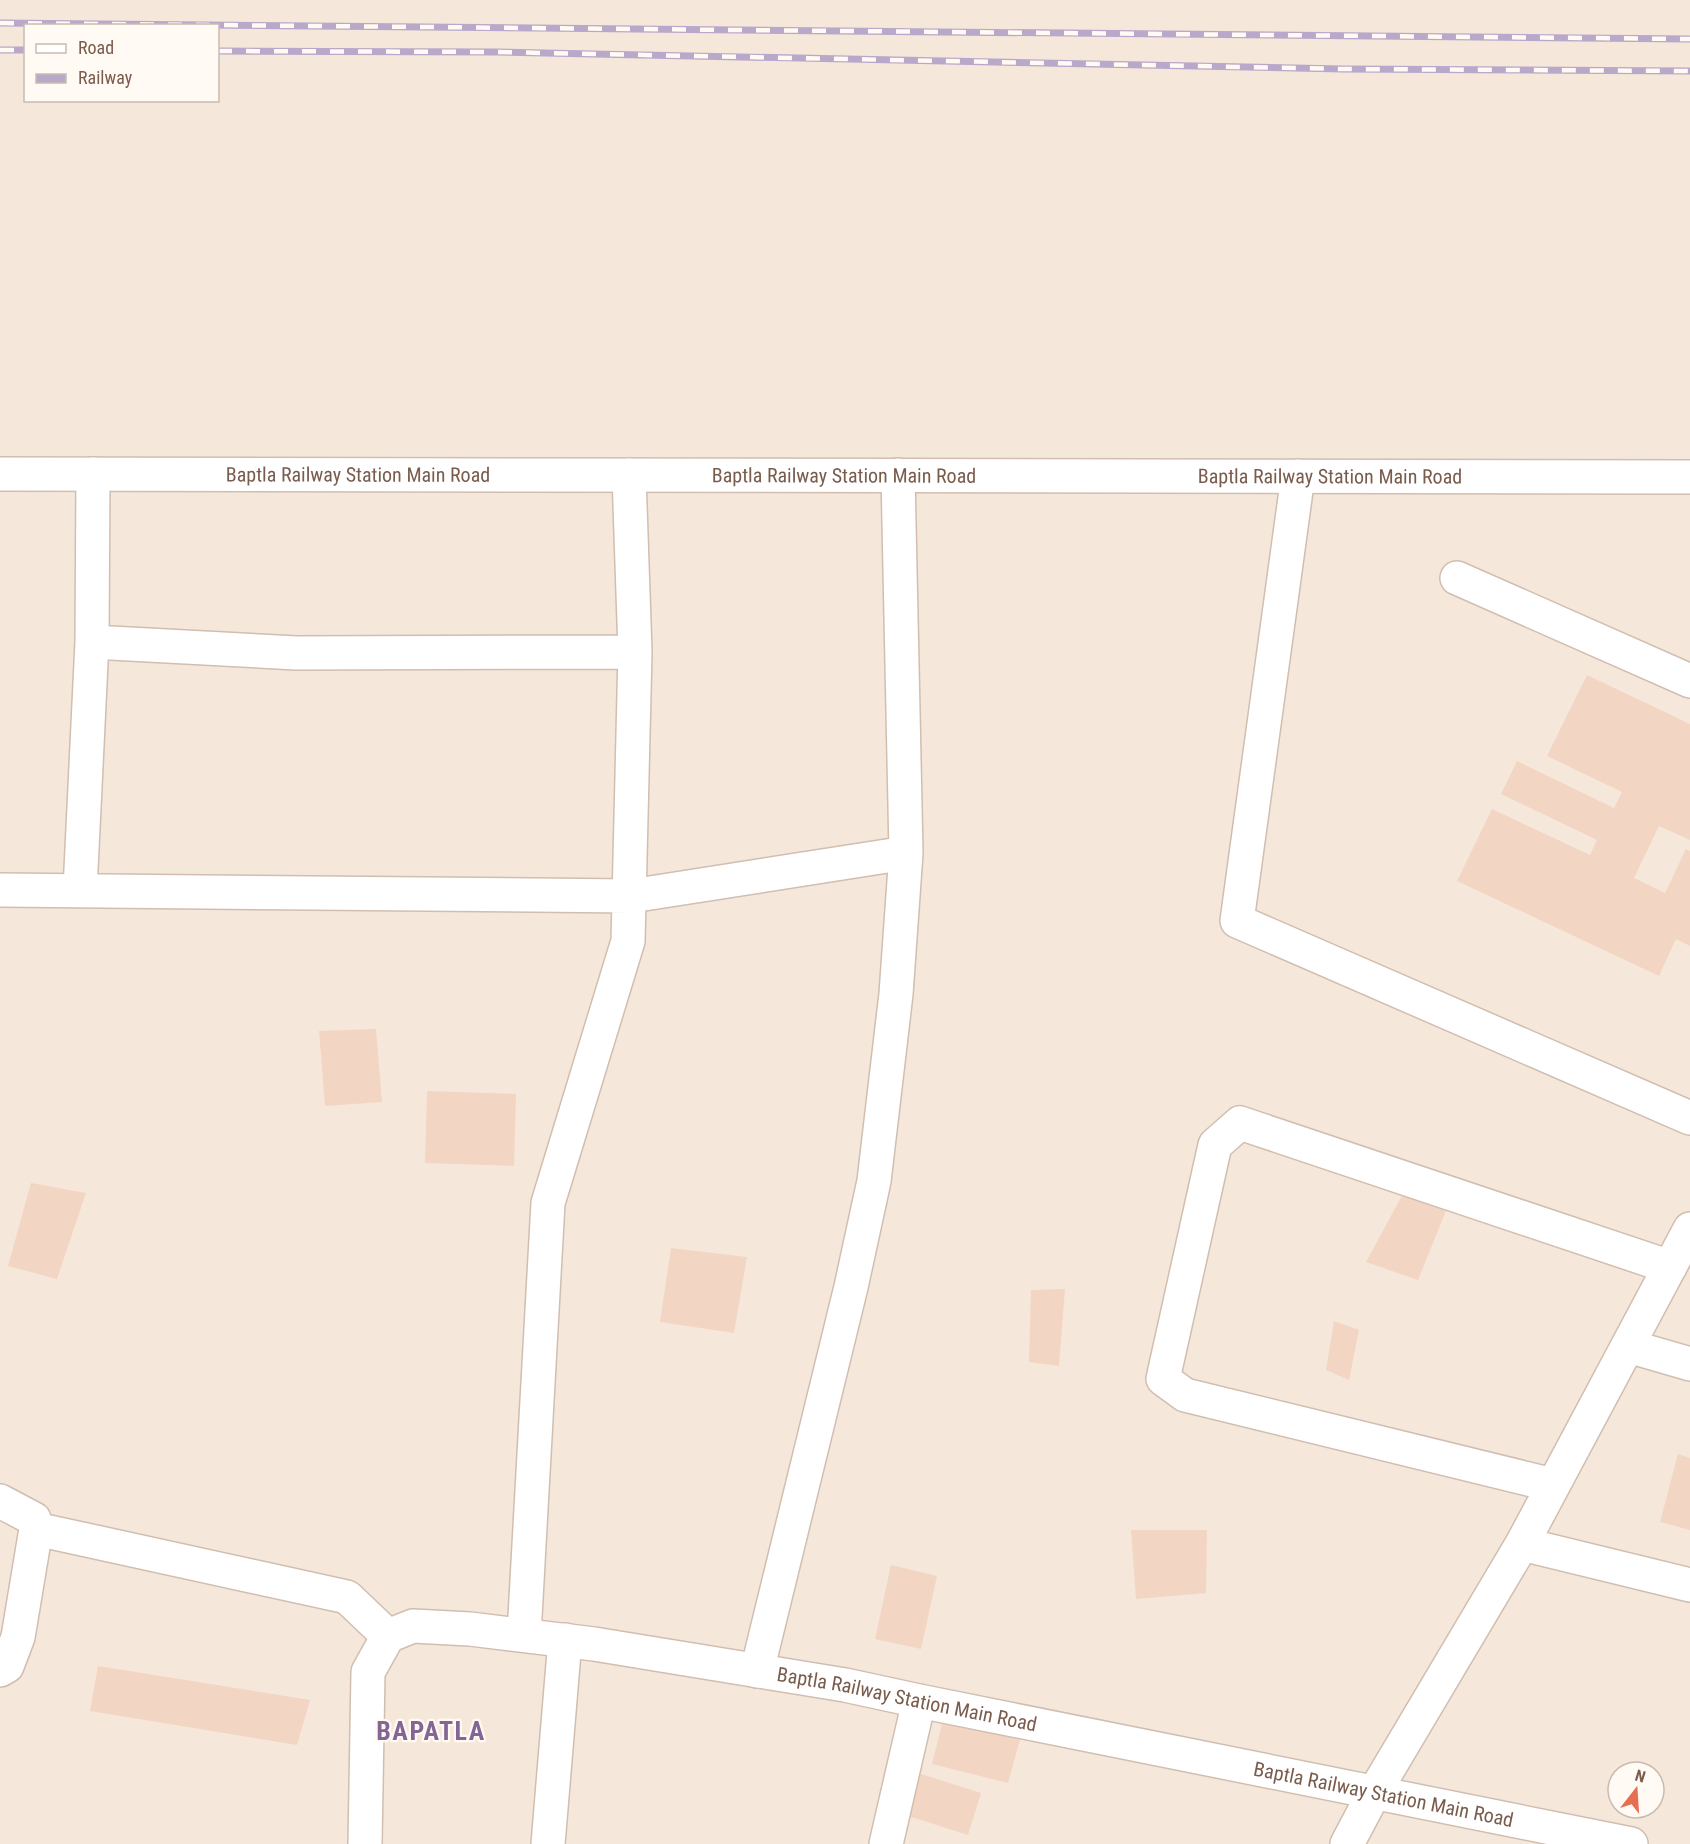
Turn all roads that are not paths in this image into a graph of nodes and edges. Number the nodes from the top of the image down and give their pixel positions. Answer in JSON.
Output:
{"nodes":[{"id":1,"x":0,"y":474,"type":"edge"},
{"id":2,"x":93,"y":474,"type":"junction"},
{"id":3,"x":629,"y":475,"type":"junction"},
{"id":4,"x":898,"y":475,"type":"junction"},
{"id":5,"x":1298,"y":476,"type":"junction"},
{"id":6,"x":1690,"y":477,"type":"edge"},
{"id":7,"x":1457,"y":578,"type":"dead end"},
{"id":8,"x":92,"y":642,"type":"junction"},
{"id":9,"x":635,"y":652,"type":"junction"},
{"id":10,"x":1690,"y":681,"type":"edge"},
{"id":11,"x":906,"y":853,"type":"junction"},
{"id":12,"x":0,"y":890,"type":"edge"},
{"id":13,"x":80,"y":890,"type":"junction"},
{"id":14,"x":631,"y":896,"type":"junction"},
{"id":15,"x":1690,"y":1118,"type":"edge"},
{"id":16,"x":1690,"y":1229,"type":"edge"},
{"id":17,"x":1670,"y":1267,"type":"junction"},
{"id":18,"x":1628,"y":1346,"type":"junction"},
{"id":19,"x":1690,"y":1364,"type":"edge"},
{"id":20,"x":1553,"y":1485,"type":"junction"},
{"id":21,"x":0,"y":1501,"type":"edge"},
{"id":22,"x":36,"y":1529,"type":"junction"},
{"id":23,"x":1522,"y":1544,"type":"junction"},
{"id":24,"x":1690,"y":1586,"type":"edge"},
{"id":25,"x":524,"y":1635,"type":"junction"},
{"id":26,"x":388,"y":1636,"type":"junction"},
{"id":27,"x":565,"y":1640,"type":"junction"},
{"id":28,"x":0,"y":1670,"type":"edge"},
{"id":29,"x":757,"y":1671,"type":"junction"},
{"id":30,"x":919,"y":1701,"type":"junction"},
{"id":31,"x":1374,"y":1793,"type":"junction"},
{"id":32,"x":365,"y":1844,"type":"edge"},
{"id":33,"x":548,"y":1844,"type":"edge"},
{"id":34,"x":886,"y":1844,"type":"edge"},
{"id":35,"x":1347,"y":1844,"type":"edge"},
{"id":36,"x":1631,"y":1844,"type":"edge"}],
"edges":[{"from":1,"to":2,"type":"street","name":"Baptla Railway Station Main Road"},
{"from":2,"to":3,"type":"street","name":"Baptla Railway Station Main Road"},
{"from":2,"to":8,"type":"street"},
{"from":3,"to":4,"type":"street","name":"Baptla Railway Station Main Road"},
{"from":3,"to":9,"type":"street"},
{"from":4,"to":5,"type":"street","name":"Baptla Railway Station Main Road"},
{"from":4,"to":11,"type":"street"},
{"from":5,"to":6,"type":"street","name":"Baptla Railway Station Main Road"},
{"from":5,"to":15,"type":"street"},
{"from":7,"to":10,"type":"street"},
{"from":8,"to":9,"type":"street"},
{"from":8,"to":13,"type":"street"},
{"from":9,"to":14,"type":"street"},
{"from":11,"to":14,"type":"street"},
{"from":11,"to":29,"type":"street"},
{"from":12,"to":13,"type":"street"},
{"from":13,"to":14,"type":"street"},
{"from":14,"to":25,"type":"street"},
{"from":16,"to":17,"type":"street"},
{"from":17,"to":18,"type":"street"},
{"from":17,"to":20,"type":"street"},
{"from":18,"to":19,"type":"street"},
{"from":18,"to":20,"type":"street"},
{"from":20,"to":23,"type":"street"},
{"from":21,"to":22,"type":"street"},
{"from":22,"to":26,"type":"street"},
{"from":22,"to":28,"type":"street"},
{"from":23,"to":24,"type":"street"},
{"from":23,"to":31,"type":"street"},
{"from":25,"to":26,"type":"street","name":"Baptla Railway Station Main Road"},
{"from":25,"to":27,"type":"street","name":"Baptla Railway Station Main Road"},
{"from":26,"to":32,"type":"street"},
{"from":27,"to":29,"type":"street","name":"Baptla Railway Station Main Road"},
{"from":27,"to":33,"type":"street"},
{"from":29,"to":30,"type":"street","name":"Baptla Railway Station Main Road"},
{"from":30,"to":31,"type":"street","name":"Baptla Railway Station Main Road"},
{"from":30,"to":34,"type":"street"},
{"from":31,"to":35,"type":"street"},
{"from":31,"to":36,"type":"street","name":"Baptla Railway Station Main Road"}]}
